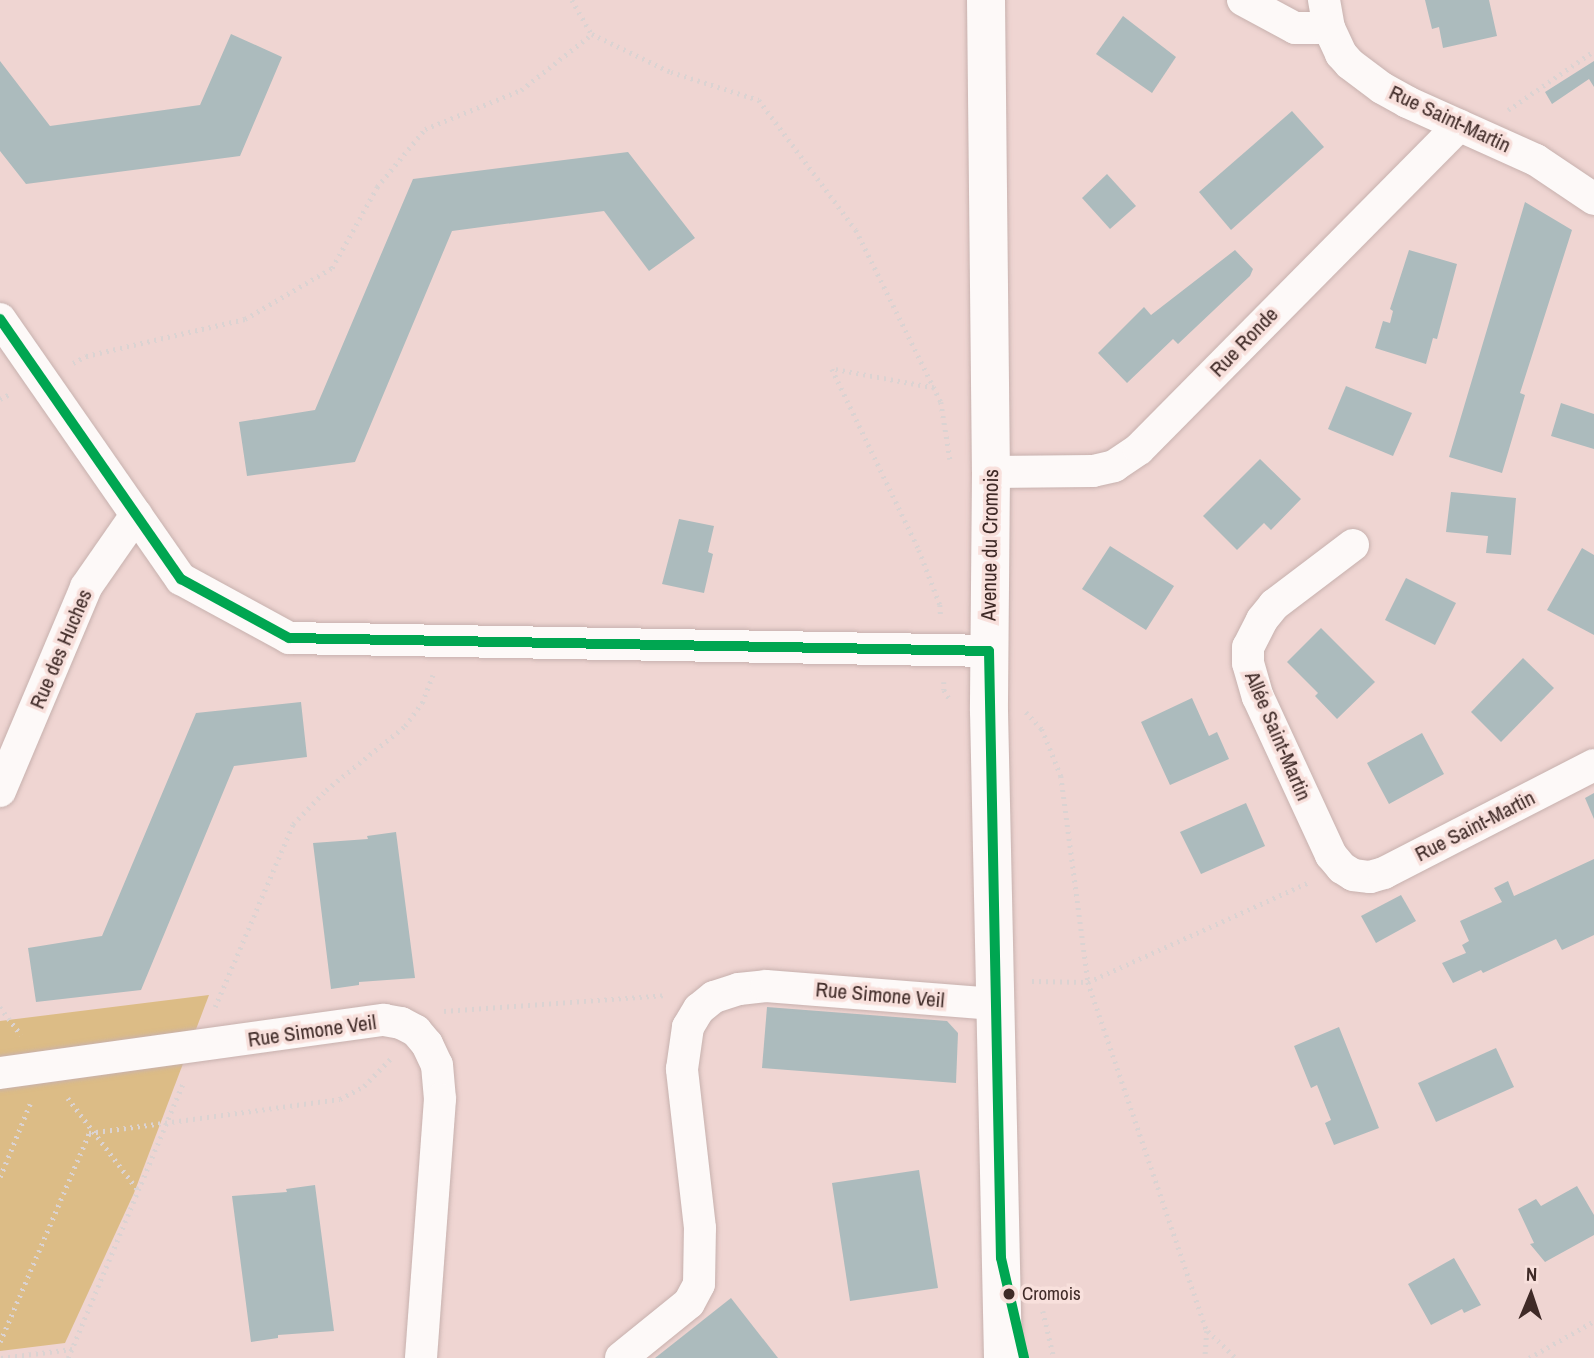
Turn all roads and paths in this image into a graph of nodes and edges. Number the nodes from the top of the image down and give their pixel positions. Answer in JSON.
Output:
{"nodes":[{"id":1,"x":572,"y":0,"type":"edge"},
{"id":2,"x":986,"y":0,"type":"edge"},
{"id":3,"x":1243,"y":0,"type":"edge"},
{"id":4,"x":1326,"y":14,"type":"edge"},
{"id":5,"x":592,"y":34,"type":"junction"},
{"id":6,"x":1594,"y":51,"type":"edge"},
{"id":7,"x":1467,"y":130,"type":"junction"},
{"id":8,"x":1594,"y":199,"type":"edge"},
{"id":9,"x":0,"y":319,"type":"edge"},
{"id":10,"x":41,"y":379,"type":"junction"},
{"id":11,"x":0,"y":399,"type":"edge"},
{"id":12,"x":991,"y":472,"type":"junction"},
{"id":13,"x":136,"y":515,"type":"junction"},
{"id":14,"x":1353,"y":545,"type":"dead end"},
{"id":15,"x":434,"y":642,"type":"junction"},
{"id":16,"x":942,"y":649,"type":"junction"},
{"id":17,"x":989,"y":651,"type":"junction"},
{"id":18,"x":989,"y":711,"type":"junction"},
{"id":19,"x":1594,"y":765,"type":"edge"},
{"id":20,"x":0,"y":791,"type":"edge"},
{"id":21,"x":1347,"y":871,"type":"junction"},
{"id":22,"x":1088,"y":982,"type":"junction"},
{"id":23,"x":993,"y":991,"type":"junction"},
{"id":24,"x":714,"y":997,"type":"junction"},
{"id":25,"x":416,"y":1031,"type":"junction"},
{"id":26,"x":198,"y":1047,"type":"junction"},
{"id":27,"x":45,"y":1067,"type":"junction"},
{"id":28,"x":0,"y":1073,"type":"edge"},
{"id":29,"x":167,"y":1122,"type":"junction"},
{"id":30,"x":0,"y":1177,"type":"edge"},
{"id":31,"x":1001,"y":1258,"type":"junction"},
{"id":32,"x":1594,"y":1321,"type":"edge"},
{"id":33,"x":1207,"y":1331,"type":"junction"},
{"id":34,"x":0,"y":1342,"type":"edge"},
{"id":35,"x":72,"y":1349,"type":"junction"},
{"id":36,"x":1,"y":1358,"type":"edge"},
{"id":37,"x":68,"y":1358,"type":"edge"},
{"id":38,"x":421,"y":1358,"type":"edge"},
{"id":39,"x":621,"y":1358,"type":"edge"},
{"id":40,"x":1003,"y":1358,"type":"edge"},
{"id":41,"x":1024,"y":1358,"type":"edge"},
{"id":42,"x":1205,"y":1358,"type":"edge"},
{"id":43,"x":1236,"y":1358,"type":"edge"},
{"id":44,"x":1529,"y":1358,"type":"edge"}],
"edges":[{"from":1,"to":5,"type":"path"},
{"from":2,"to":12,"type":"street","name":"Avenue du Cromois"},
{"from":3,"to":4,"type":"street","name":"Rue Saint-Martin"},
{"from":4,"to":7,"type":"street","name":"Rue Saint-Martin"},
{"from":5,"to":10,"type":"path"},
{"from":5,"to":16,"type":"path"},
{"from":6,"to":7,"type":"path"},
{"from":7,"to":8,"type":"street","name":"Rue Saint-Martin"},
{"from":7,"to":12,"type":"street","name":"Rue Ronde"},
{"from":9,"to":10,"type":"street"},
{"from":10,"to":11,"type":"path"},
{"from":10,"to":13,"type":"street"},
{"from":12,"to":17,"type":"street","name":"Avenue du Cromois"},
{"from":13,"to":15,"type":"street"},
{"from":13,"to":20,"type":"street","name":"Rue des Huches"},
{"from":14,"to":21,"type":"street","name":"Allée Saint-Martin"},
{"from":15,"to":16,"type":"street"},
{"from":15,"to":26,"type":"path"},
{"from":16,"to":17,"type":"street"},
{"from":16,"to":18,"type":"path"},
{"from":17,"to":18,"type":"street","name":"Avenue du Cromois"},
{"from":18,"to":22,"type":"path"},
{"from":18,"to":23,"type":"street","name":"Avenue du Cromois"},
{"from":19,"to":21,"type":"street","name":"Rue Saint-Martin"},
{"from":21,"to":22,"type":"path"},
{"from":22,"to":23,"type":"path"},
{"from":22,"to":33,"type":"path"},
{"from":23,"to":24,"type":"street","name":"Rue Simone Veil"},
{"from":23,"to":31,"type":"street","name":"Avenue du Cromois"},
{"from":24,"to":25,"type":"path"},
{"from":24,"to":39,"type":"street"},
{"from":25,"to":26,"type":"street","name":"Rue Simone Veil"},
{"from":25,"to":29,"type":"path"},
{"from":25,"to":38,"type":"street"},
{"from":26,"to":27,"type":"street","name":"Rue Simone Veil"},
{"from":26,"to":29,"type":"path"},
{"from":27,"to":28,"type":"street","name":"Rue Simone Veil"},
{"from":27,"to":30,"type":"path"},
{"from":29,"to":34,"type":"path"},
{"from":29,"to":35,"type":"path"},
{"from":31,"to":40,"type":"street","name":"Avenue du Cromois"},
{"from":31,"to":41,"type":"street","name":"Avenue du Cromois"},
{"from":32,"to":44,"type":"path"},
{"from":33,"to":42,"type":"path"},
{"from":33,"to":43,"type":"path"},
{"from":35,"to":36,"type":"path"},
{"from":35,"to":37,"type":"path"}]}
